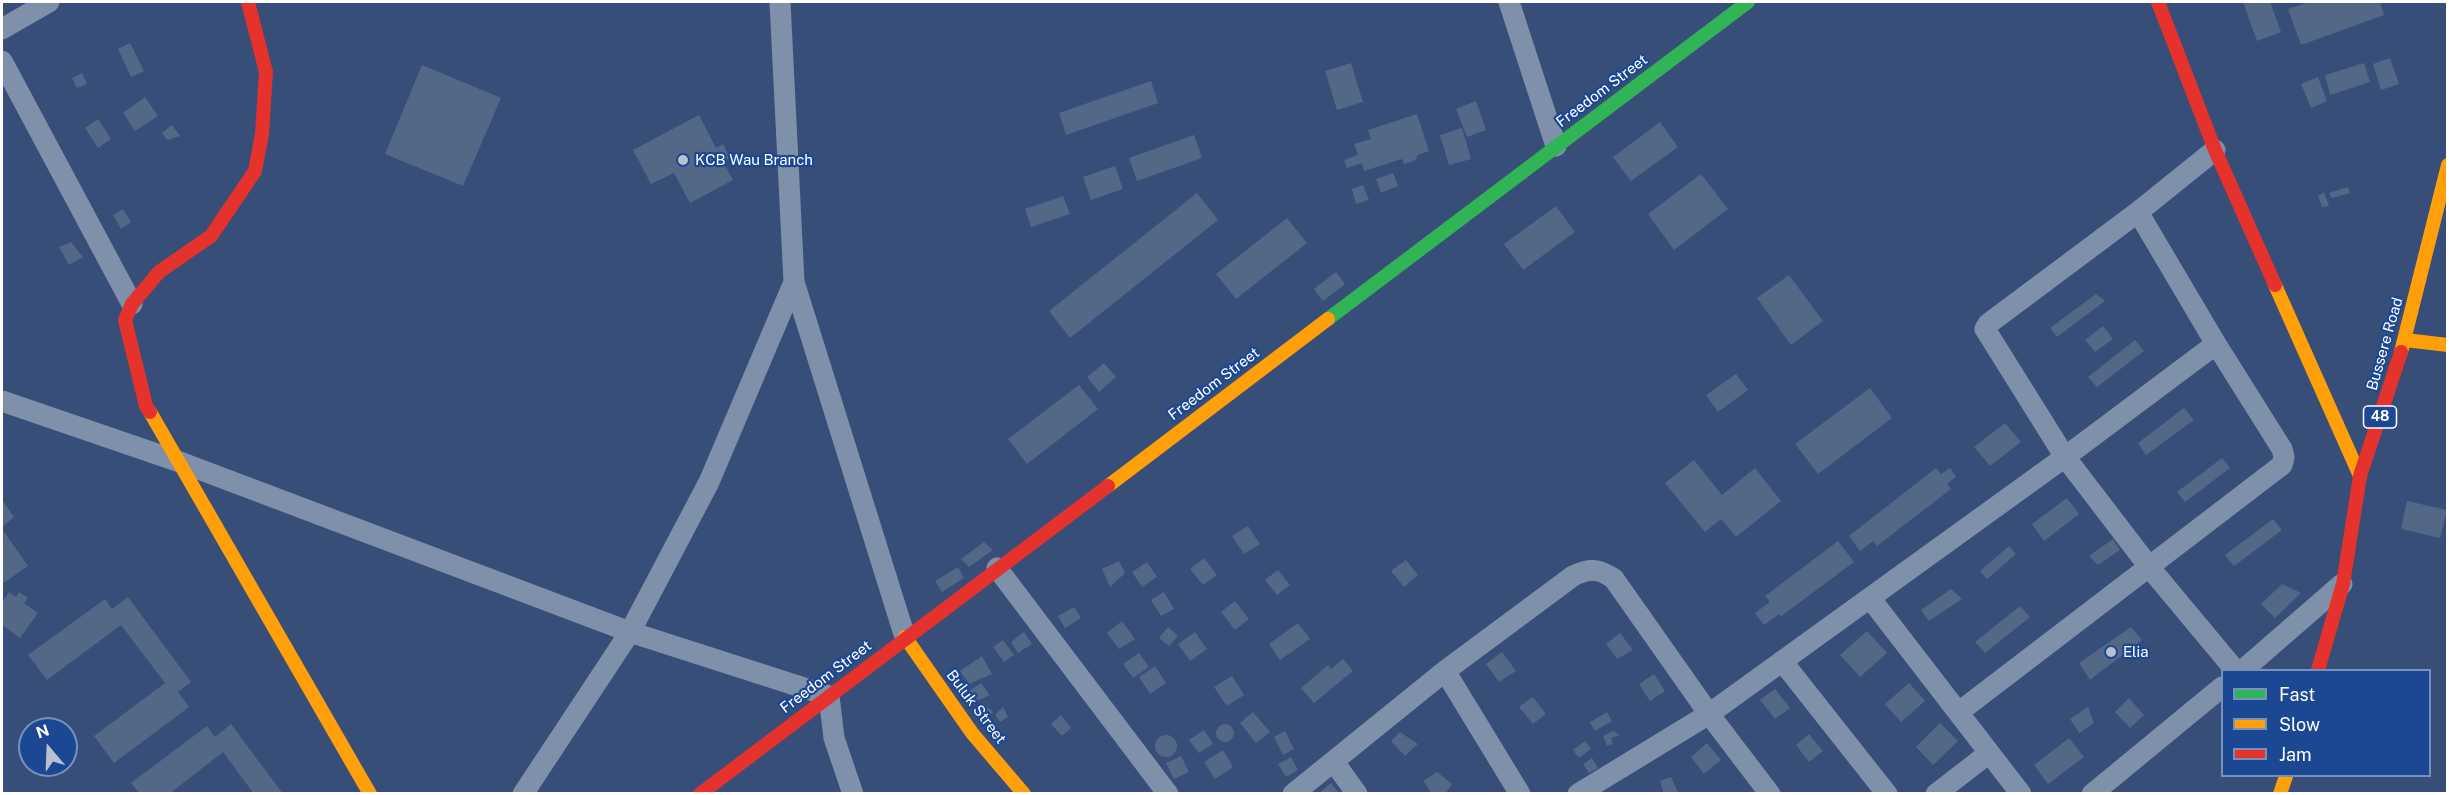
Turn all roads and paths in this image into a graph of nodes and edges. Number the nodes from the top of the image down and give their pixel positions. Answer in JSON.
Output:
{"nodes":[{"id":1,"x":50,"y":2,"type":"edge"},
{"id":2,"x":249,"y":2,"type":"edge"},
{"id":3,"x":780,"y":2,"type":"edge"},
{"id":4,"x":1509,"y":2,"type":"edge"},
{"id":5,"x":1748,"y":2,"type":"edge"},
{"id":6,"x":2158,"y":2,"type":"edge"},
{"id":7,"x":2,"y":29,"type":"edge"},
{"id":8,"x":2,"y":61,"type":"edge"},
{"id":9,"x":1556,"y":146,"type":"junction"},
{"id":10,"x":2215,"y":150,"type":"junction"},
{"id":11,"x":2448,"y":165,"type":"edge"},
{"id":12,"x":2138,"y":212,"type":"junction"},
{"id":13,"x":794,"y":282,"type":"junction"},
{"id":14,"x":132,"y":304,"type":"junction"},
{"id":15,"x":2405,"y":340,"type":"junction"},
{"id":16,"x":2216,"y":344,"type":"junction"},
{"id":17,"x":2448,"y":345,"type":"edge"},
{"id":18,"x":2,"y":402,"type":"edge"},
{"id":19,"x":2065,"y":456,"type":"junction"},
{"id":20,"x":180,"y":462,"type":"junction"},
{"id":21,"x":2360,"y":476,"type":"junction"},
{"id":22,"x":998,"y":568,"type":"junction"},
{"id":23,"x":2150,"y":568,"type":"junction"},
{"id":24,"x":2343,"y":584,"type":"junction"},
{"id":25,"x":1870,"y":598,"type":"junction"},
{"id":26,"x":630,"y":632,"type":"junction"},
{"id":27,"x":905,"y":637,"type":"junction"},
{"id":28,"x":1782,"y":661,"type":"junction"},
{"id":29,"x":2234,"y":669,"type":"edge"},
{"id":30,"x":2244,"y":669,"type":"edge"},
{"id":31,"x":2318,"y":669,"type":"edge"},
{"id":32,"x":1445,"y":671,"type":"junction"},
{"id":33,"x":2221,"y":689,"type":"edge"},
{"id":34,"x":829,"y":696,"type":"junction"},
{"id":35,"x":1959,"y":712,"type":"junction"},
{"id":36,"x":1709,"y":714,"type":"junction"},
{"id":37,"x":1989,"y":753,"type":"junction"},
{"id":38,"x":1334,"y":762,"type":"junction"},
{"id":39,"x":2286,"y":777,"type":"edge"},
{"id":40,"x":370,"y":794,"type":"edge"},
{"id":41,"x":523,"y":794,"type":"edge"},
{"id":42,"x":700,"y":794,"type":"edge"},
{"id":43,"x":854,"y":794,"type":"edge"},
{"id":44,"x":1024,"y":794,"type":"edge"},
{"id":45,"x":1168,"y":794,"type":"edge"},
{"id":46,"x":1293,"y":794,"type":"edge"},
{"id":47,"x":1357,"y":794,"type":"edge"},
{"id":48,"x":1520,"y":794,"type":"edge"},
{"id":49,"x":1578,"y":794,"type":"edge"},
{"id":50,"x":1770,"y":794,"type":"edge"},
{"id":51,"x":1887,"y":794,"type":"edge"},
{"id":52,"x":1936,"y":794,"type":"edge"},
{"id":53,"x":2021,"y":794,"type":"edge"},
{"id":54,"x":2092,"y":794,"type":"edge"},
{"id":55,"x":2280,"y":794,"type":"edge"}],
"edges":[{"from":1,"to":7,"type":"street"},
{"from":2,"to":14,"type":"street"},
{"from":3,"to":13,"type":"street"},
{"from":4,"to":9,"type":"street"},
{"from":5,"to":9,"type":"street","name":"Freedom Street"},
{"from":6,"to":10,"type":"street"},
{"from":8,"to":14,"type":"street"},
{"from":9,"to":22,"type":"street","name":"Freedom Street"},
{"from":10,"to":12,"type":"street"},
{"from":10,"to":21,"type":"street"},
{"from":11,"to":15,"type":"street","name":"Bussere Road","number":"48"},
{"from":12,"to":16,"type":"street"},
{"from":12,"to":19,"type":"street"},
{"from":13,"to":26,"type":"street"},
{"from":13,"to":27,"type":"street"},
{"from":14,"to":20,"type":"street"},
{"from":15,"to":17,"type":"street"},
{"from":15,"to":21,"type":"street","name":"Bussere Road","number":"48"},
{"from":16,"to":19,"type":"street"},
{"from":16,"to":23,"type":"street"},
{"from":18,"to":20,"type":"street"},
{"from":19,"to":23,"type":"street"},
{"from":19,"to":25,"type":"street"},
{"from":20,"to":26,"type":"street"},
{"from":20,"to":40,"type":"street"},
{"from":21,"to":24,"type":"street","name":"Bussere Road","number":"48"},
{"from":22,"to":27,"type":"street","name":"Freedom Street"},
{"from":22,"to":45,"type":"street"},
{"from":23,"to":29,"type":"street"},
{"from":23,"to":35,"type":"street"},
{"from":24,"to":30,"type":"street"},
{"from":24,"to":31,"type":"street","name":"Bussere Road","number":"48"},
{"from":25,"to":28,"type":"street"},
{"from":25,"to":35,"type":"street"},
{"from":26,"to":34,"type":"street"},
{"from":26,"to":41,"type":"street"},
{"from":27,"to":34,"type":"street","name":"Freedom Street"},
{"from":27,"to":44,"type":"street","name":"Buluk Street"},
{"from":28,"to":36,"type":"street"},
{"from":28,"to":51,"type":"street"},
{"from":32,"to":36,"type":"street"},
{"from":32,"to":38,"type":"street"},
{"from":32,"to":48,"type":"street"},
{"from":33,"to":54,"type":"street"},
{"from":34,"to":42,"type":"street","name":"Freedom Street"},
{"from":34,"to":43,"type":"street"},
{"from":35,"to":37,"type":"street"},
{"from":36,"to":49,"type":"street"},
{"from":36,"to":50,"type":"street"},
{"from":37,"to":52,"type":"street"},
{"from":37,"to":53,"type":"street"},
{"from":38,"to":46,"type":"street"},
{"from":38,"to":47,"type":"street"},
{"from":39,"to":55,"type":"street"}]}
